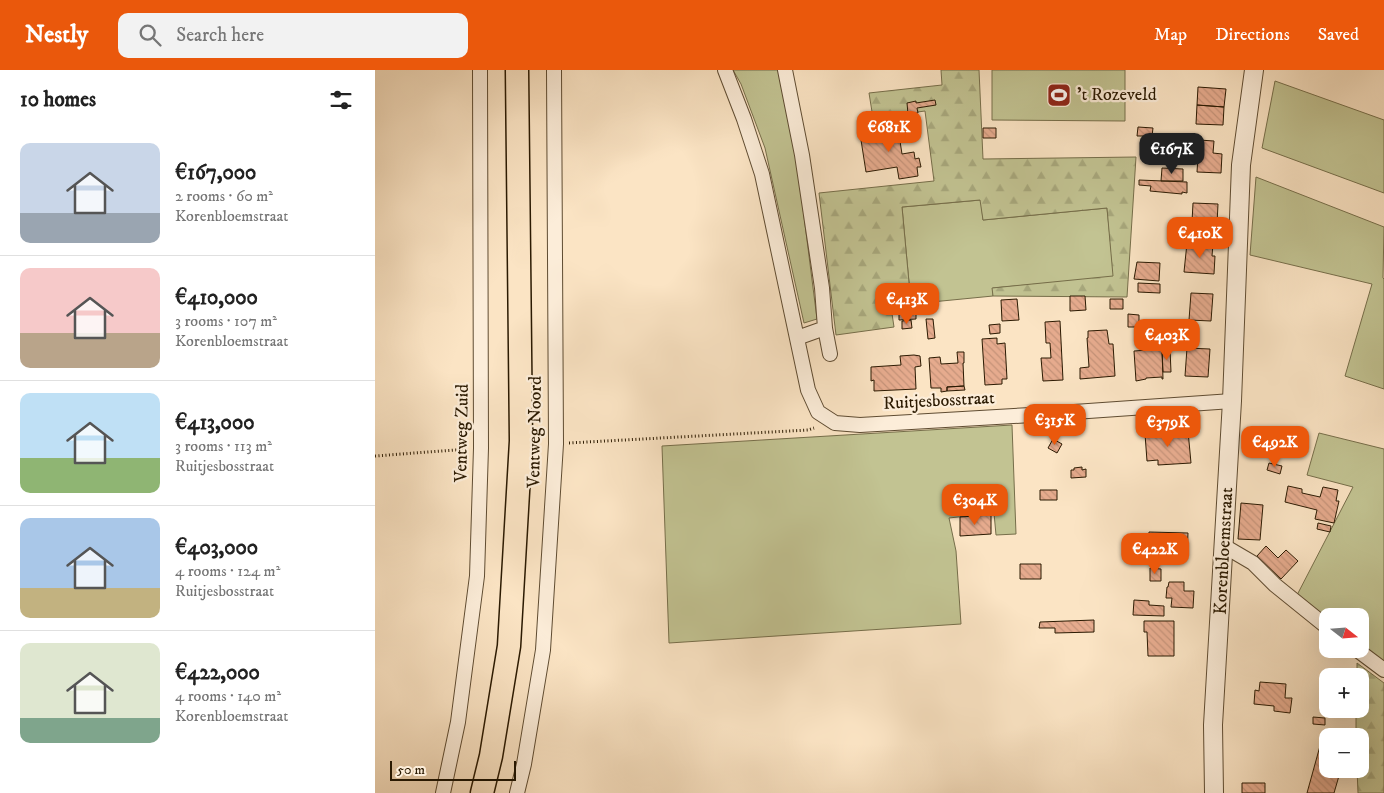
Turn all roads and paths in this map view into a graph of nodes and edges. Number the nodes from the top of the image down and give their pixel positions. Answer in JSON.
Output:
{"nodes":[{"id":1,"x":480,"y":70,"type":"edge"},
{"id":2,"x":517,"y":70,"type":"edge"},
{"id":3,"x":554,"y":70,"type":"edge"},
{"id":4,"x":725,"y":70,"type":"edge"},
{"id":5,"x":785,"y":70,"type":"edge"},
{"id":6,"x":1255,"y":70,"type":"edge"},
{"id":7,"x":825,"y":328,"type":"junction"},
{"id":8,"x":797,"y":338,"type":"junction"},
{"id":9,"x":830,"y":354,"type":"dead end"},
{"id":10,"x":1232,"y":401,"type":"junction"},
{"id":11,"x":808,"y":430,"type":"dead end"},
{"id":12,"x":555,"y":444,"type":"junction"},
{"id":13,"x":481,"y":448,"type":"junction"},
{"id":14,"x":375,"y":456,"type":"edge"},
{"id":15,"x":1224,"y":546,"type":"junction"},
{"id":16,"x":1319,"y":621,"type":"edge"},
{"id":17,"x":1367,"y":658,"type":"edge"},
{"id":18,"x":1384,"y":670,"type":"edge"},
{"id":19,"x":443,"y":793,"type":"edge"},
{"id":20,"x":482,"y":793,"type":"edge"},
{"id":21,"x":517,"y":793,"type":"edge"},
{"id":22,"x":1214,"y":793,"type":"edge"}],
"edges":[{"from":1,"to":13,"type":"street","name":"Ventweg Zuid"},
{"from":2,"to":20,"type":"highway"},
{"from":3,"to":12,"type":"street","name":"Ventweg Noord"},
{"from":4,"to":8,"type":"street","name":"Ruitjesbosstraat"},
{"from":5,"to":7,"type":"street"},
{"from":6,"to":10,"type":"street","name":"Korenbloemstraat"},
{"from":7,"to":8,"type":"street"},
{"from":7,"to":9,"type":"street"},
{"from":8,"to":10,"type":"street","name":"Ruitjesbosstraat"},
{"from":10,"to":15,"type":"street","name":"Korenbloemstraat"},
{"from":11,"to":12,"type":"path"},
{"from":12,"to":21,"type":"street","name":"Ventweg Noord"},
{"from":13,"to":14,"type":"path"},
{"from":13,"to":19,"type":"street","name":"Ventweg Zuid"},
{"from":15,"to":16,"type":"street"},
{"from":15,"to":22,"type":"street","name":"Korenbloemstraat"},
{"from":17,"to":18,"type":"street"}]}
